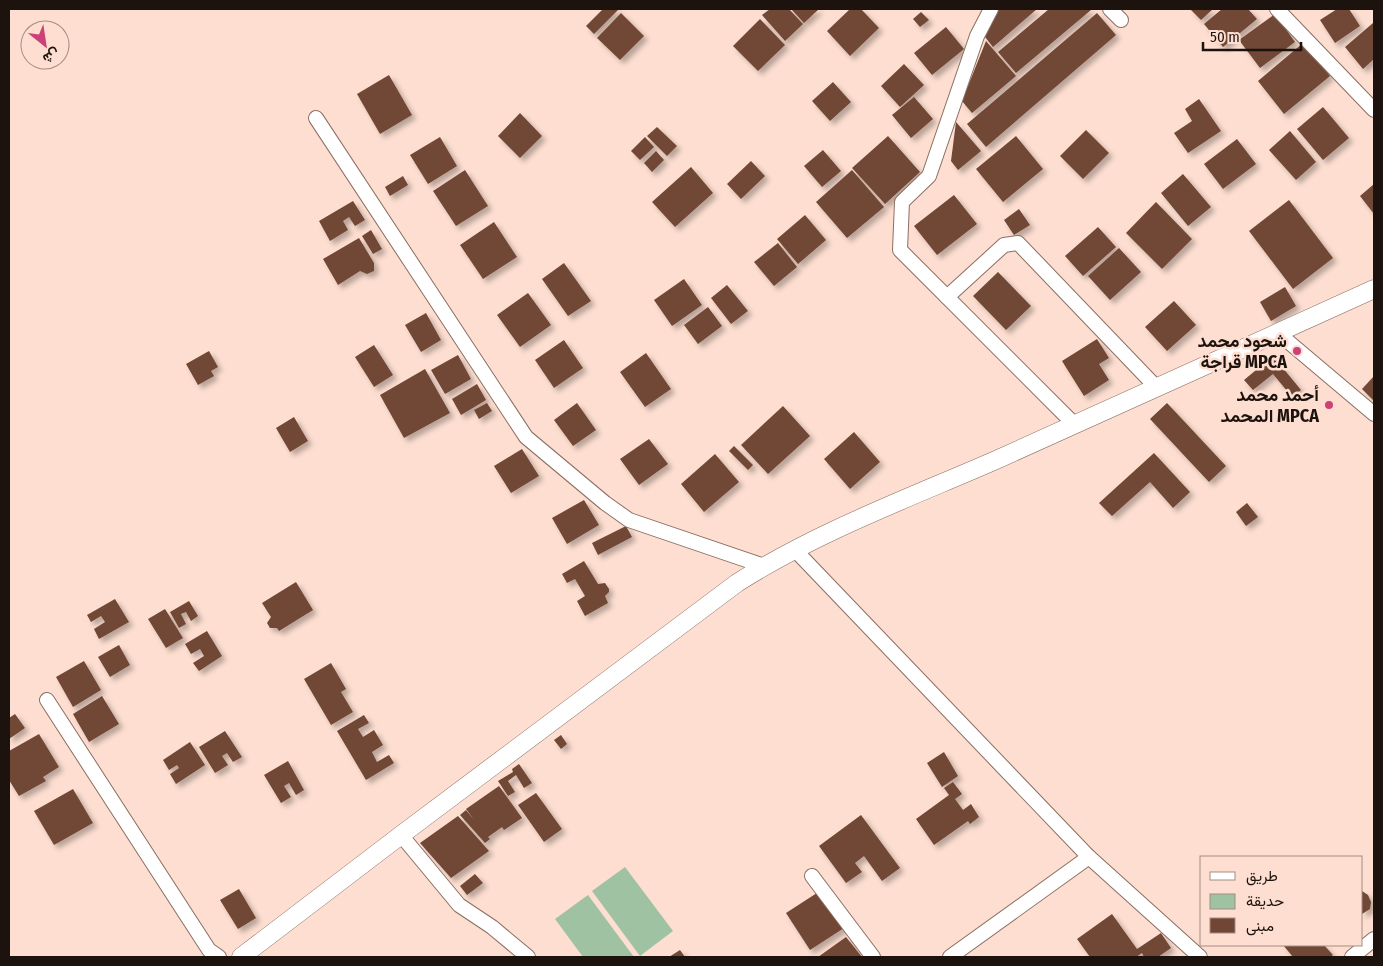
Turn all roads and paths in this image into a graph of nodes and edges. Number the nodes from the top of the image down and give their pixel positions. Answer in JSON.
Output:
{"nodes":[{"id":1,"x":990,"y":9,"type":"edge"},
{"id":2,"x":1110,"y":9,"type":"edge"},
{"id":3,"x":1277,"y":9,"type":"edge"},
{"id":4,"x":1121,"y":20,"type":"dead end"},
{"id":5,"x":1374,"y":110,"type":"edge"},
{"id":6,"x":316,"y":118,"type":"dead end"},
{"id":7,"x":1374,"y":289,"type":"edge"},
{"id":8,"x":947,"y":297,"type":"junction"},
{"id":9,"x":1278,"y":333,"type":"junction"},
{"id":10,"x":1157,"y":388,"type":"junction"},
{"id":11,"x":1374,"y":414,"type":"edge"},
{"id":12,"x":1075,"y":425,"type":"junction"},
{"id":13,"x":795,"y":550,"type":"junction"},
{"id":14,"x":764,"y":566,"type":"junction"},
{"id":15,"x":47,"y":700,"type":"dead end"},
{"id":16,"x":401,"y":835,"type":"junction"},
{"id":17,"x":1089,"y":857,"type":"junction"},
{"id":18,"x":812,"y":876,"type":"dead end"},
{"id":19,"x":1374,"y":939,"type":"edge"},
{"id":20,"x":220,"y":957,"type":"edge"},
{"id":21,"x":241,"y":957,"type":"edge"},
{"id":22,"x":528,"y":957,"type":"edge"},
{"id":23,"x":873,"y":957,"type":"edge"},
{"id":24,"x":950,"y":957,"type":"edge"},
{"id":25,"x":1200,"y":957,"type":"edge"},
{"id":26,"x":1352,"y":957,"type":"edge"}],
"edges":[{"from":1,"to":8,"type":"street"},
{"from":2,"to":4,"type":"street"},
{"from":3,"to":5,"type":"street"},
{"from":6,"to":14,"type":"street"},
{"from":7,"to":9,"type":"street"},
{"from":8,"to":10,"type":"street"},
{"from":8,"to":12,"type":"street"},
{"from":9,"to":10,"type":"street"},
{"from":9,"to":11,"type":"street"},
{"from":10,"to":12,"type":"street"},
{"from":12,"to":13,"type":"street"},
{"from":13,"to":14,"type":"street"},
{"from":13,"to":17,"type":"street"},
{"from":14,"to":16,"type":"street"},
{"from":15,"to":20,"type":"street"},
{"from":16,"to":21,"type":"street"},
{"from":16,"to":22,"type":"street"},
{"from":17,"to":24,"type":"street"},
{"from":17,"to":25,"type":"street"},
{"from":18,"to":23,"type":"street"},
{"from":19,"to":26,"type":"street"}]}
